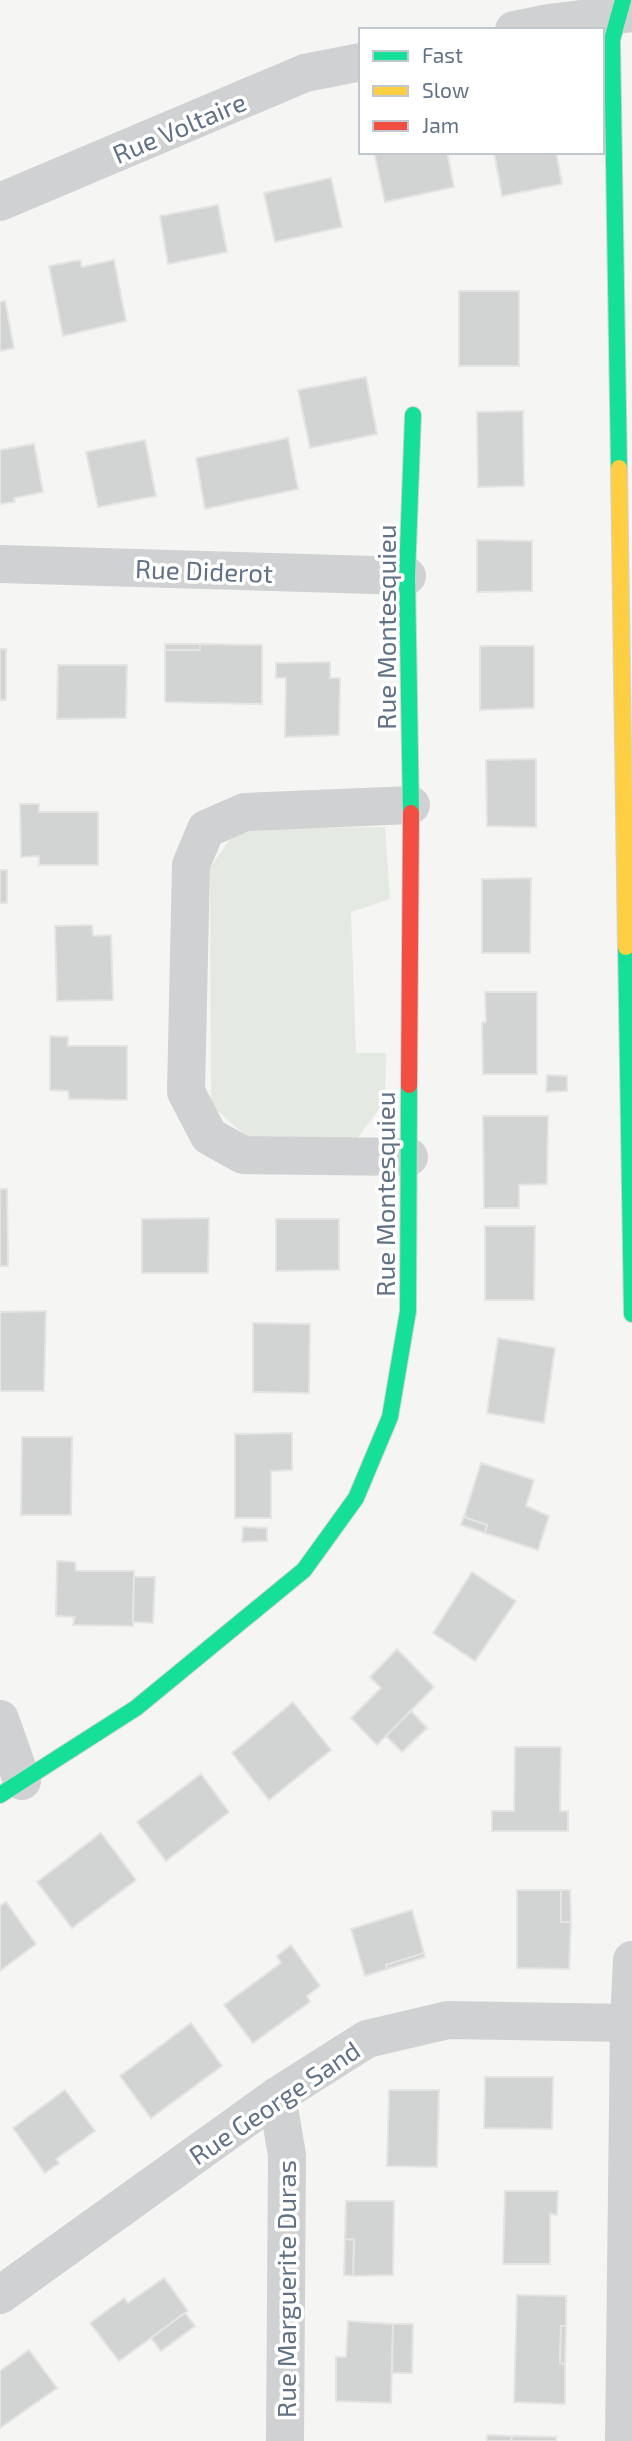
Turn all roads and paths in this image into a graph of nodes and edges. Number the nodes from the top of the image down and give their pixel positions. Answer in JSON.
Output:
{"nodes":[{"id":1,"x":625,"y":9,"type":"edge"},
{"id":2,"x":525,"y":28,"type":"edge"},
{"id":3,"x":359,"y":62,"type":"edge"},
{"id":4,"x":0,"y":202,"type":"edge"},
{"id":5,"x":413,"y":415,"type":"dead end"},
{"id":6,"x":0,"y":564,"type":"edge"},
{"id":7,"x":407,"y":576,"type":"junction"},
{"id":8,"x":411,"y":805,"type":"junction"},
{"id":9,"x":409,"y":1157,"type":"junction"},
{"id":10,"x":632,"y":1314,"type":"edge"},
{"id":11,"x":0,"y":1719,"type":"edge"},
{"id":12,"x":11,"y":1788,"type":"edge"},
{"id":13,"x":632,"y":1960,"type":"edge"},
{"id":14,"x":629,"y":2023,"type":"junction"},
{"id":15,"x":277,"y":2096,"type":"junction"},
{"id":16,"x":0,"y":2295,"type":"edge"},
{"id":17,"x":285,"y":2441,"type":"edge"},
{"id":18,"x":624,"y":2441,"type":"edge"}],
"edges":[{"from":1,"to":2,"type":"street"},
{"from":1,"to":10,"type":"street"},
{"from":3,"to":4,"type":"street","name":"Rue Voltaire"},
{"from":5,"to":7,"type":"street","name":"Rue Montesquieu"},
{"from":6,"to":7,"type":"street","name":"Rue Diderot"},
{"from":7,"to":8,"type":"street","name":"Rue Montesquieu"},
{"from":8,"to":9,"type":"street","name":"Rue Montesquieu"},
{"from":8,"to":9,"type":"street"},
{"from":9,"to":12,"type":"street","name":"Rue Montesquieu"},
{"from":11,"to":12,"type":"street"},
{"from":13,"to":14,"type":"street"},
{"from":14,"to":15,"type":"street","name":"Rue George Sand"},
{"from":14,"to":18,"type":"street"},
{"from":15,"to":16,"type":"street","name":"Rue George Sand"},
{"from":15,"to":17,"type":"street","name":"Rue Marguerite Duras"}]}
